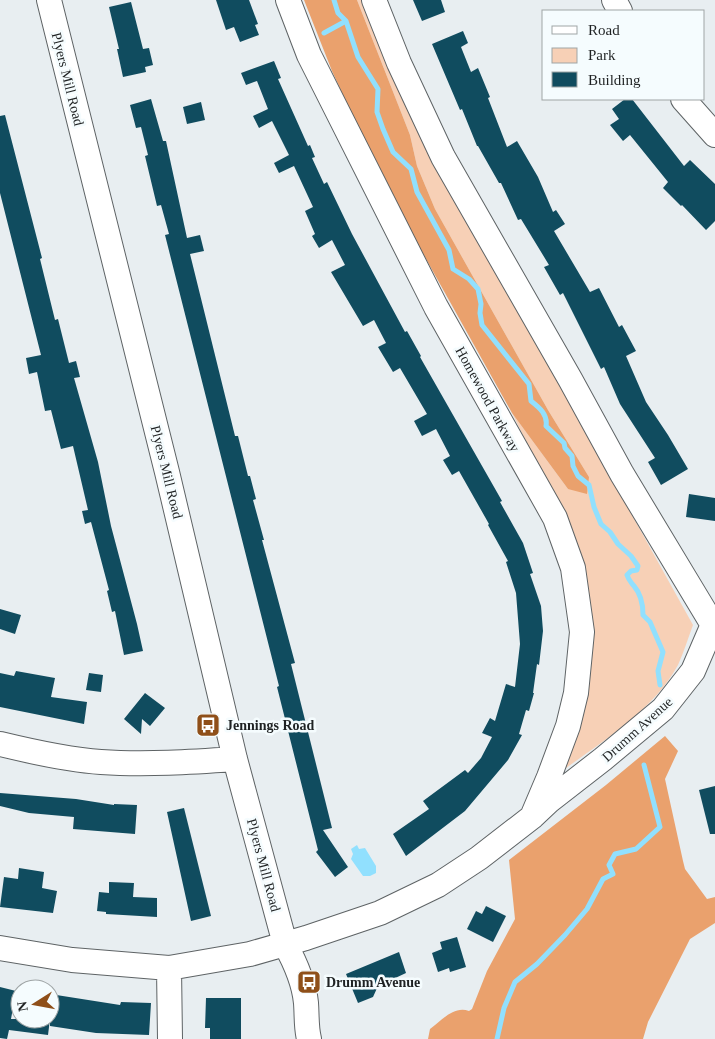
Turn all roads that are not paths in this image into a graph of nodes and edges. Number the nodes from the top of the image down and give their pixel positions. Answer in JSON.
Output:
{"nodes":[{"id":1,"x":48,"y":0,"type":"edge"},
{"id":2,"x":288,"y":0,"type":"edge"},
{"id":3,"x":374,"y":0,"type":"edge"},
{"id":4,"x":684,"y":100,"type":"edge"},
{"id":5,"x":715,"y":135,"type":"edge"},
{"id":6,"x":714,"y":623,"type":"edge"},
{"id":7,"x":0,"y":744,"type":"edge"},
{"id":8,"x":235,"y":759,"type":"junction"},
{"id":9,"x":532,"y":817,"type":"junction"},
{"id":10,"x":285,"y":944,"type":"junction"},
{"id":11,"x":0,"y":948,"type":"edge"},
{"id":12,"x":169,"y":968,"type":"junction"},
{"id":13,"x":307,"y":1034,"type":"edge"},
{"id":14,"x":170,"y":1039,"type":"edge"}],
"edges":[{"from":1,"to":8,"type":"street","name":"Plyers Mill Road"},
{"from":2,"to":9,"type":"street","name":"Homewood Parkway"},
{"from":3,"to":6,"type":"street"},
{"from":4,"to":5,"type":"street"},
{"from":6,"to":9,"type":"street","name":"Drumm Avenue"},
{"from":7,"to":8,"type":"street"},
{"from":8,"to":10,"type":"street","name":"Plyers Mill Road"},
{"from":9,"to":10,"type":"street","name":"Drumm Avenue"},
{"from":10,"to":12,"type":"street","name":"Drumm Avenue"},
{"from":10,"to":13,"type":"street","name":"Plyers Mill Road"},
{"from":11,"to":12,"type":"street","name":"Drumm Avenue"},
{"from":12,"to":14,"type":"street"}]}
